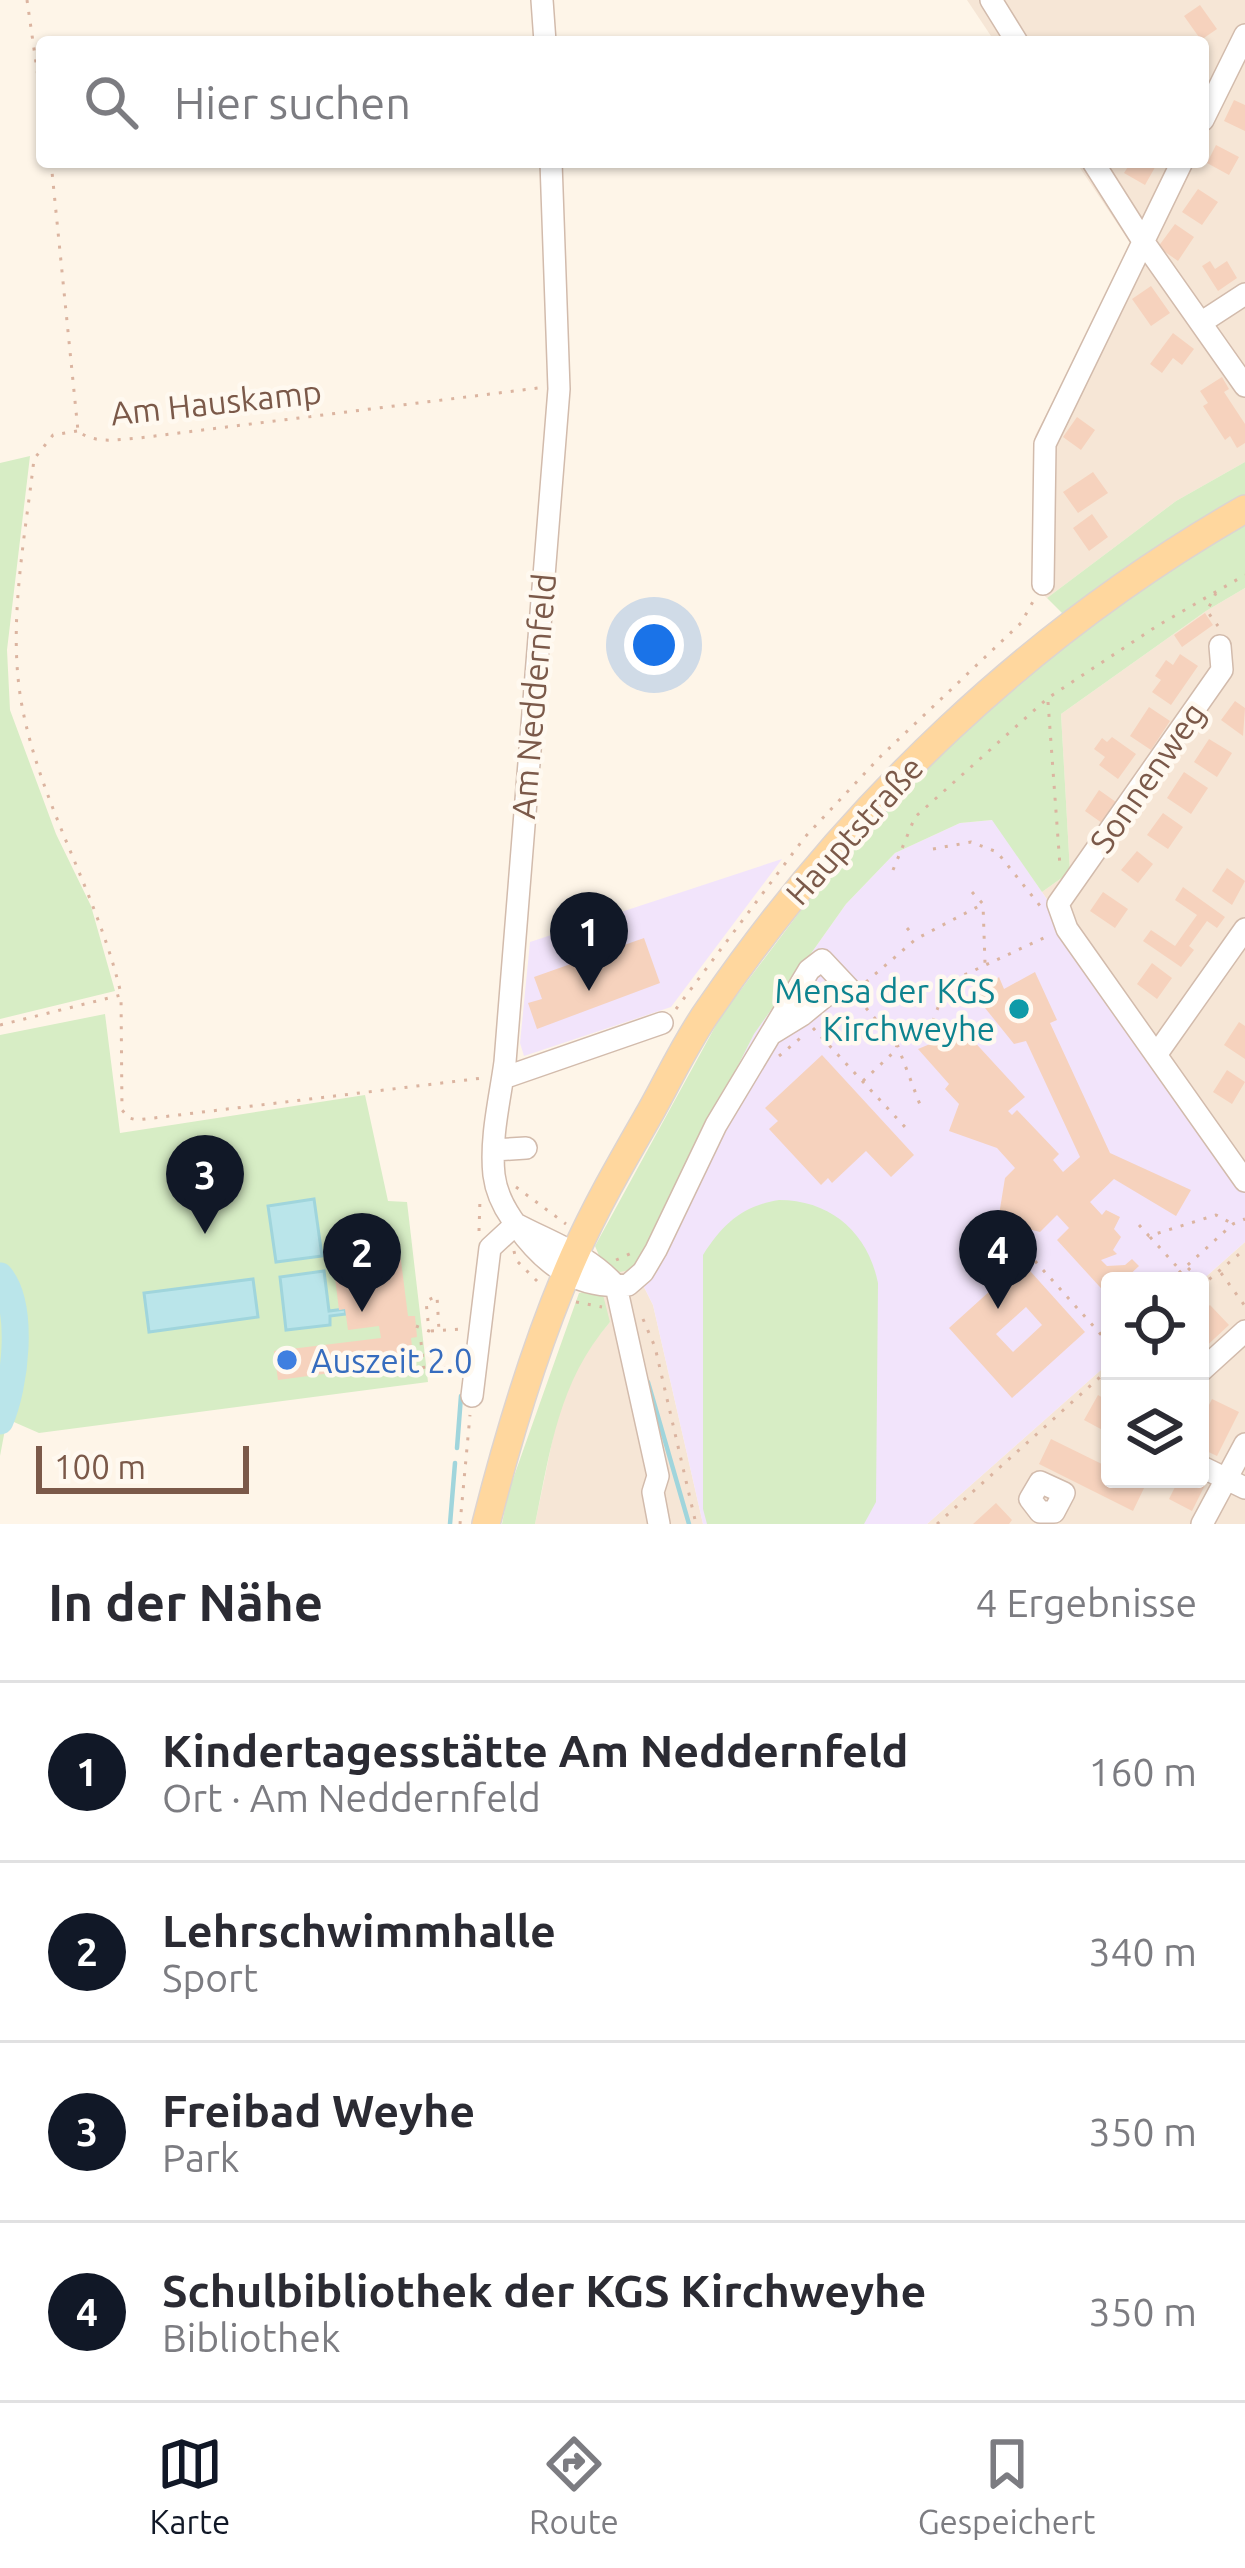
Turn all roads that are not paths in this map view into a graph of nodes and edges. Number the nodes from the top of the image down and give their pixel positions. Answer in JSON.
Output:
{"nodes":[{"id":1,"x":542,"y":0,"type":"edge"},
{"id":2,"x":991,"y":0,"type":"edge"},
{"id":3,"x":1245,"y":35,"type":"edge"},
{"id":4,"x":545,"y":36,"type":"edge"},
{"id":5,"x":1014,"y":36,"type":"edge"},
{"id":6,"x":1209,"y":107,"type":"edge"},
{"id":7,"x":551,"y":168,"type":"edge"},
{"id":8,"x":1097,"y":168,"type":"edge"},
{"id":9,"x":1179,"y":168,"type":"edge"},
{"id":10,"x":1143,"y":241,"type":"junction"},
{"id":11,"x":1245,"y":294,"type":"edge"},
{"id":12,"x":1202,"y":322,"type":"junction"},
{"id":13,"x":1245,"y":386,"type":"edge"},
{"id":14,"x":1245,"y":509,"type":"edge"},
{"id":15,"x":1043,"y":584,"type":"dead end"},
{"id":16,"x":1220,"y":646,"type":"road end"},
{"id":17,"x":1245,"y":929,"type":"edge"},
{"id":18,"x":846,"y":988,"type":"road end"},
{"id":19,"x":662,"y":1023,"type":"dead end"},
{"id":20,"x":1156,"y":1055,"type":"junction"},
{"id":21,"x":499,"y":1077,"type":"road end"},
{"id":22,"x":526,"y":1148,"type":"dead end"},
{"id":23,"x":494,"y":1150,"type":"junction"},
{"id":24,"x":1245,"y":1181,"type":"edge"},
{"id":25,"x":515,"y":1224,"type":"junction"},
{"id":26,"x":575,"y":1254,"type":"junction"},
{"id":27,"x":616,"y":1286,"type":"junction"},
{"id":28,"x":1245,"y":1331,"type":"edge"},
{"id":29,"x":1209,"y":1364,"type":"edge"},
{"id":30,"x":472,"y":1396,"type":"road end"},
{"id":31,"x":1245,"y":1444,"type":"edge"},
{"id":32,"x":1236,"y":1483,"type":"edge"},
{"id":33,"x":486,"y":1524,"type":"edge"},
{"id":34,"x":659,"y":1524,"type":"edge"},
{"id":35,"x":1202,"y":1524,"type":"edge"}],
"edges":[{"from":1,"to":4,"type":"street"},
{"from":2,"to":5,"type":"street"},
{"from":3,"to":6,"type":"street"},
{"from":7,"to":23,"type":"street","name":"Am Neddernfeld"},
{"from":8,"to":10,"type":"street"},
{"from":9,"to":10,"type":"street"},
{"from":10,"to":12,"type":"street"},
{"from":10,"to":15,"type":"street"},
{"from":11,"to":12,"type":"street"},
{"from":12,"to":13,"type":"street"},
{"from":14,"to":26,"type":"main road","name":"Hauptstraße"},
{"from":16,"to":20,"type":"street","name":"Sonnenweg"},
{"from":17,"to":20,"type":"street"},
{"from":18,"to":27,"type":"street","name":"Hauptstraße"},
{"from":19,"to":21,"type":"street"},
{"from":20,"to":24,"type":"street"},
{"from":22,"to":23,"type":"street"},
{"from":23,"to":25,"type":"street","name":"Am Neddernfeld"},
{"from":25,"to":26,"type":"street"},
{"from":25,"to":30,"type":"street"},
{"from":26,"to":27,"type":"street"},
{"from":26,"to":33,"type":"main road","name":"Hauptstraße"},
{"from":27,"to":34,"type":"street"},
{"from":28,"to":29,"type":"street"},
{"from":31,"to":32,"type":"street"},
{"from":32,"to":35,"type":"street"}]}
